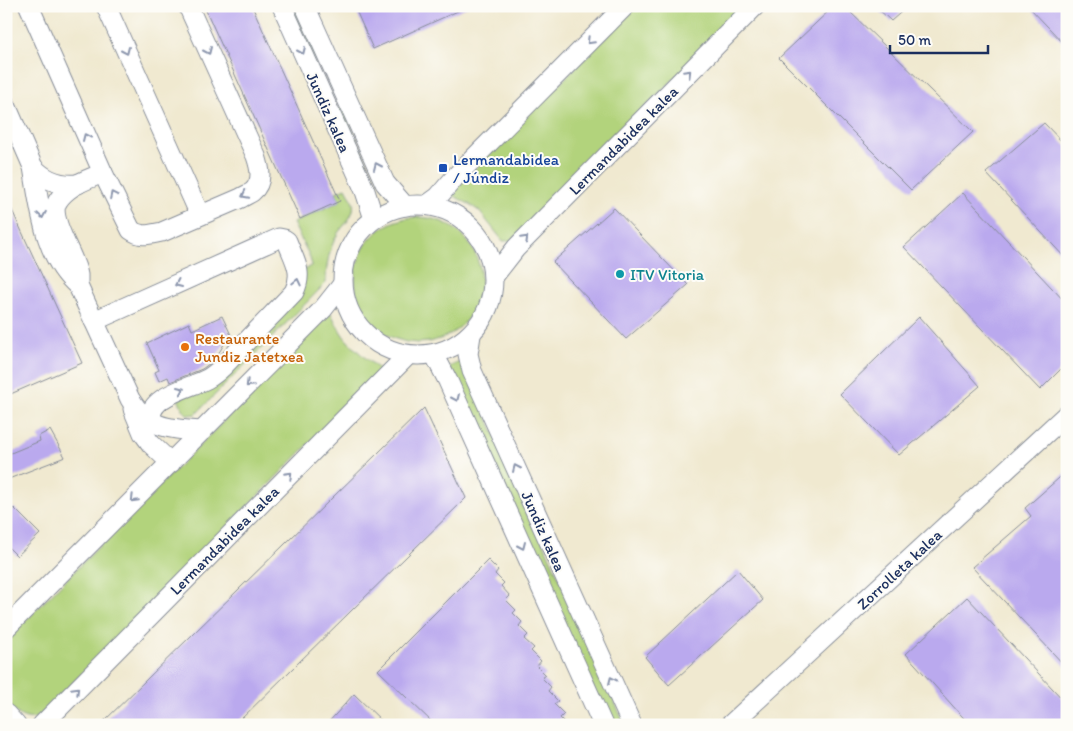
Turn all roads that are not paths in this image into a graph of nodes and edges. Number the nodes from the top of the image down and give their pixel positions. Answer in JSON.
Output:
{"nodes":[{"id":1,"x":29,"y":6,"type":"edge"},
{"id":2,"x":106,"y":6,"type":"edge"},
{"id":3,"x":188,"y":6,"type":"edge"},
{"id":4,"x":282,"y":6,"type":"edge"},
{"id":5,"x":305,"y":6,"type":"edge"},
{"id":6,"x":625,"y":6,"type":"edge"},
{"id":7,"x":755,"y":6,"type":"edge"},
{"id":8,"x":6,"y":105,"type":"edge"},
{"id":9,"x":33,"y":166,"type":"junction"},
{"id":10,"x":102,"y":173,"type":"junction"},
{"id":11,"x":78,"y":184,"type":"junction"},
{"id":12,"x":427,"y":205,"type":"junction"},
{"id":13,"x":404,"y":206,"type":"junction"},
{"id":14,"x":200,"y":215,"type":"junction"},
{"id":15,"x":374,"y":219,"type":"junction"},
{"id":16,"x":494,"y":276,"type":"junction"},
{"id":17,"x":342,"y":285,"type":"junction"},
{"id":18,"x":78,"y":286,"type":"junction"},
{"id":19,"x":94,"y":321,"type":"junction"},
{"id":20,"x":471,"y":335,"type":"junction"},
{"id":21,"x":434,"y":354,"type":"junction"},
{"id":22,"x":408,"y":355,"type":"junction"},
{"id":23,"x":130,"y":399,"type":"junction"},
{"id":24,"x":1067,"y":414,"type":"edge"},
{"id":25,"x":152,"y":422,"type":"junction"},
{"id":26,"x":202,"y":431,"type":"junction"},
{"id":27,"x":170,"y":463,"type":"junction"},
{"id":28,"x":6,"y":628,"type":"edge"},
{"id":29,"x":6,"y":714,"type":"edge"},
{"id":30,"x":16,"y":725,"type":"edge"},
{"id":31,"x":42,"y":725,"type":"edge"},
{"id":32,"x":603,"y":725,"type":"edge"},
{"id":33,"x":632,"y":725,"type":"edge"},
{"id":34,"x":730,"y":725,"type":"edge"}],
"edges":[{"from":10,"to":1,"type":"street","one_way":true},
{"from":2,"to":14,"type":"street","one_way":true},
{"from":3,"to":14,"type":"street","one_way":true},
{"from":4,"to":15,"type":"street","name":"Jundiz kalea","one_way":true},
{"from":13,"to":5,"type":"street","name":"Jundiz kalea","one_way":true},
{"from":6,"to":12,"type":"street","one_way":true},
{"from":16,"to":7,"type":"street","name":"Lermandabidea kalea","one_way":true},
{"from":8,"to":9,"type":"street"},
{"from":9,"to":11,"type":"street"},
{"from":9,"to":18,"type":"street","one_way":true},
{"from":10,"to":11,"type":"street"},
{"from":14,"to":10,"type":"street","one_way":true},
{"from":11,"to":18,"type":"street"},
{"from":12,"to":13,"type":"street"},
{"from":12,"to":16,"type":"street"},
{"from":13,"to":15,"type":"street"},
{"from":15,"to":17,"type":"street"},
{"from":16,"to":20,"type":"street"},
{"from":17,"to":22,"type":"street"},
{"from":17,"to":26,"type":"street","one_way":true},
{"from":18,"to":19,"type":"street"},
{"from":19,"to":23,"type":"street"},
{"from":25,"to":19,"type":"street","one_way":true},
{"from":20,"to":21,"type":"street"},
{"from":33,"to":20,"type":"street","name":"Jundiz kalea","one_way":true},
{"from":21,"to":22,"type":"street"},
{"from":21,"to":32,"type":"street","name":"Jundiz kalea","one_way":true},
{"from":31,"to":22,"type":"street","name":"Lermandabidea kalea","one_way":true},
{"from":23,"to":25,"type":"street"},
{"from":23,"to":27,"type":"street"},
{"from":24,"to":34,"type":"street","name":"Zorrolleta kalea"},
{"from":25,"to":26,"type":"street"},
{"from":26,"to":27,"type":"street"},
{"from":27,"to":28,"type":"street","one_way":true},
{"from":29,"to":30,"type":"street"}]}
